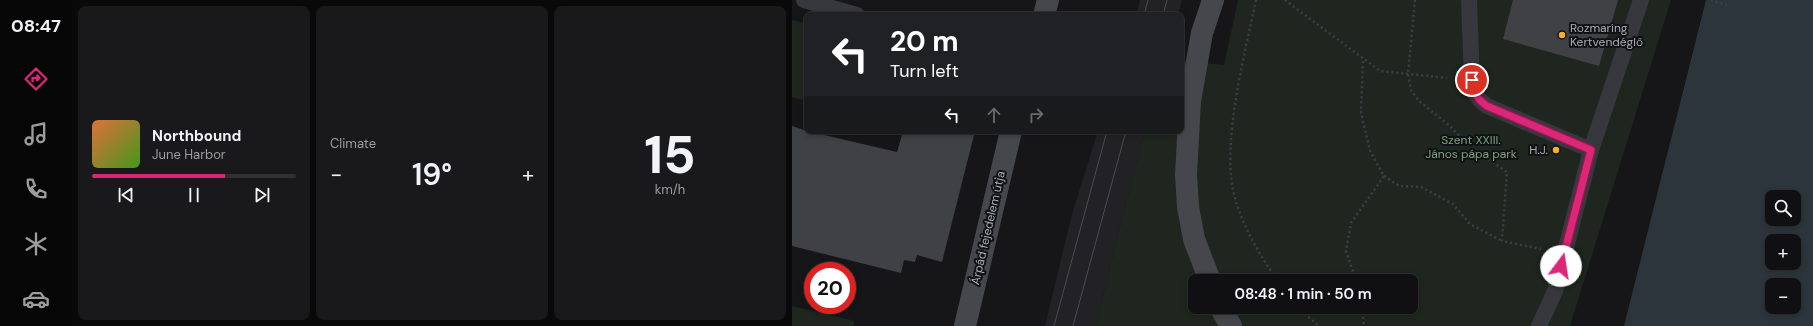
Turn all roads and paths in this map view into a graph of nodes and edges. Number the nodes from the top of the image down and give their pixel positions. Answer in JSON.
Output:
{"nodes":[{"id":1,"x":804,"y":0,"type":"edge"},
{"id":2,"x":1048,"y":0,"type":"edge"},
{"id":3,"x":1213,"y":0,"type":"edge"},
{"id":4,"x":1256,"y":0,"type":"edge"},
{"id":5,"x":1286,"y":0,"type":"edge"},
{"id":6,"x":1414,"y":0,"type":"edge"},
{"id":7,"x":1469,"y":0,"type":"edge"},
{"id":8,"x":1641,"y":0,"type":"edge"},
{"id":9,"x":1711,"y":0,"type":"edge"},
{"id":10,"x":1729,"y":6,"type":"dead end"},
{"id":11,"x":846,"y":12,"type":"edge"},
{"id":12,"x":1045,"y":12,"type":"edge"},
{"id":13,"x":1363,"y":60,"type":"junction"},
{"id":14,"x":1408,"y":74,"type":"junction"},
{"id":15,"x":1472,"y":80,"type":"junction"},
{"id":16,"x":1011,"y":134,"type":"edge"},
{"id":17,"x":1591,"y":150,"type":"junction"},
{"id":18,"x":1384,"y":176,"type":"junction"},
{"id":19,"x":1502,"y":241,"type":"junction"},
{"id":20,"x":1565,"y":254,"type":"junction"},
{"id":21,"x":1207,"y":274,"type":"edge"},
{"id":22,"x":1273,"y":274,"type":"edge"},
{"id":23,"x":1354,"y":274,"type":"edge"},
{"id":24,"x":1224,"y":314,"type":"edge"},
{"id":25,"x":1305,"y":314,"type":"edge"},
{"id":26,"x":1363,"y":314,"type":"edge"},
{"id":27,"x":965,"y":326,"type":"edge"},
{"id":28,"x":1231,"y":326,"type":"edge"},
{"id":29,"x":1319,"y":326,"type":"edge"},
{"id":30,"x":1364,"y":326,"type":"edge"},
{"id":31,"x":1539,"y":326,"type":"edge"}],
"edges":[{"from":1,"to":11,"type":"lane"},
{"from":2,"to":12,"type":"main road"},
{"from":3,"to":21,"type":"main road"},
{"from":4,"to":22,"type":"path"},
{"from":5,"to":13,"type":"path"},
{"from":6,"to":14,"type":"path"},
{"from":7,"to":15,"type":"lane"},
{"from":8,"to":17,"type":"lane"},
{"from":9,"to":10,"type":"path"},
{"from":13,"to":14,"type":"path"},
{"from":13,"to":18,"type":"path"},
{"from":14,"to":15,"type":"path"},
{"from":14,"to":19,"type":"path"},
{"from":15,"to":17,"type":"lane"},
{"from":16,"to":27,"type":"main road","name":"Árpád fejedelem útja"},
{"from":17,"to":20,"type":"lane"},
{"from":18,"to":19,"type":"path"},
{"from":18,"to":23,"type":"path"},
{"from":19,"to":20,"type":"path"},
{"from":20,"to":31,"type":"lane"},
{"from":24,"to":28,"type":"main road"},
{"from":25,"to":29,"type":"path"},
{"from":26,"to":30,"type":"path"}]}
